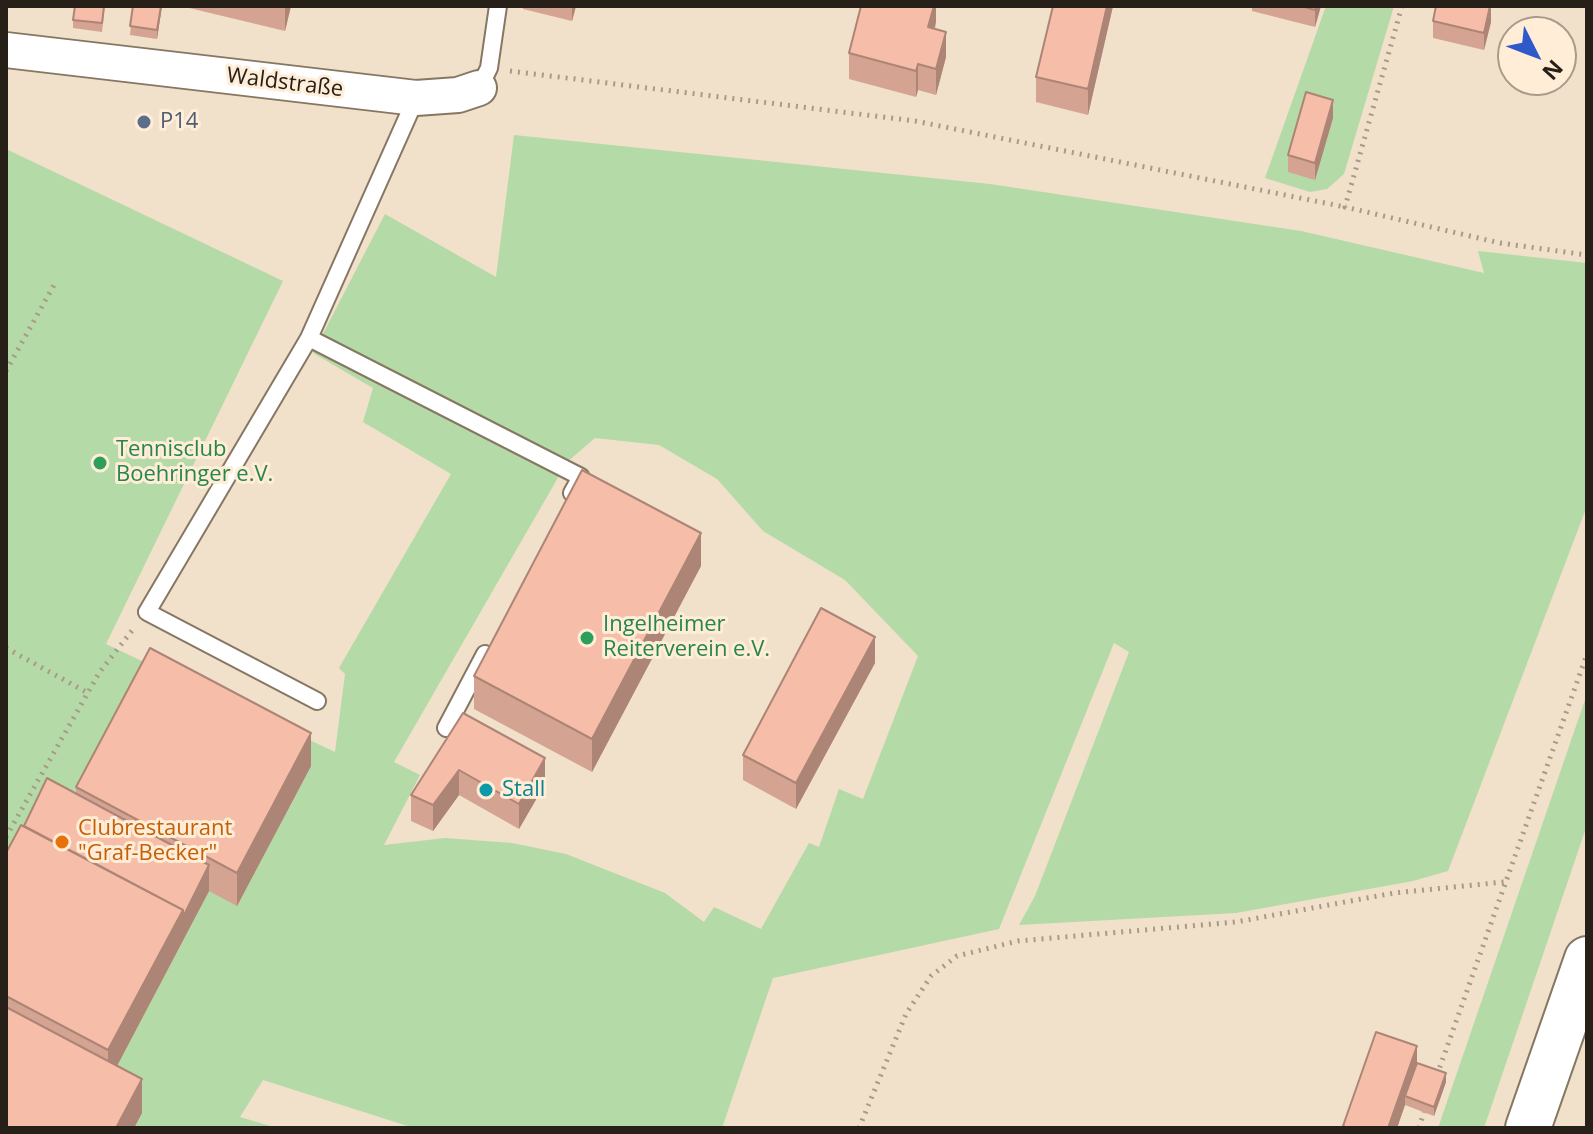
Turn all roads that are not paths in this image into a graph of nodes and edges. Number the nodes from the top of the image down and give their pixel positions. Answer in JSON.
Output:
{"nodes":[{"id":1,"x":498,"y":6,"type":"edge"},
{"id":2,"x":6,"y":50,"type":"edge"},
{"id":3,"x":484,"y":78,"type":"joint"},
{"id":4,"x":416,"y":98,"type":"junction"},
{"id":5,"x":309,"y":338,"type":"junction"},
{"id":6,"x":566,"y":505,"type":"edge"},
{"id":7,"x":491,"y":644,"type":"edge"},
{"id":8,"x":317,"y":701,"type":"dead end"},
{"id":9,"x":446,"y":728,"type":"dead end"},
{"id":10,"x":1587,"y":959,"type":"edge"},
{"id":11,"x":1528,"y":1128,"type":"edge"}],
"edges":[{"from":1,"to":3,"type":"lane"},
{"from":2,"to":4,"type":"street","name":"Waldstraße"},
{"from":3,"to":4,"type":"street","name":"Waldstraße"},
{"from":4,"to":5,"type":"lane"},
{"from":5,"to":6,"type":"lane"},
{"from":5,"to":8,"type":"lane"},
{"from":7,"to":9,"type":"lane"},
{"from":10,"to":11,"type":"highway"}]}
